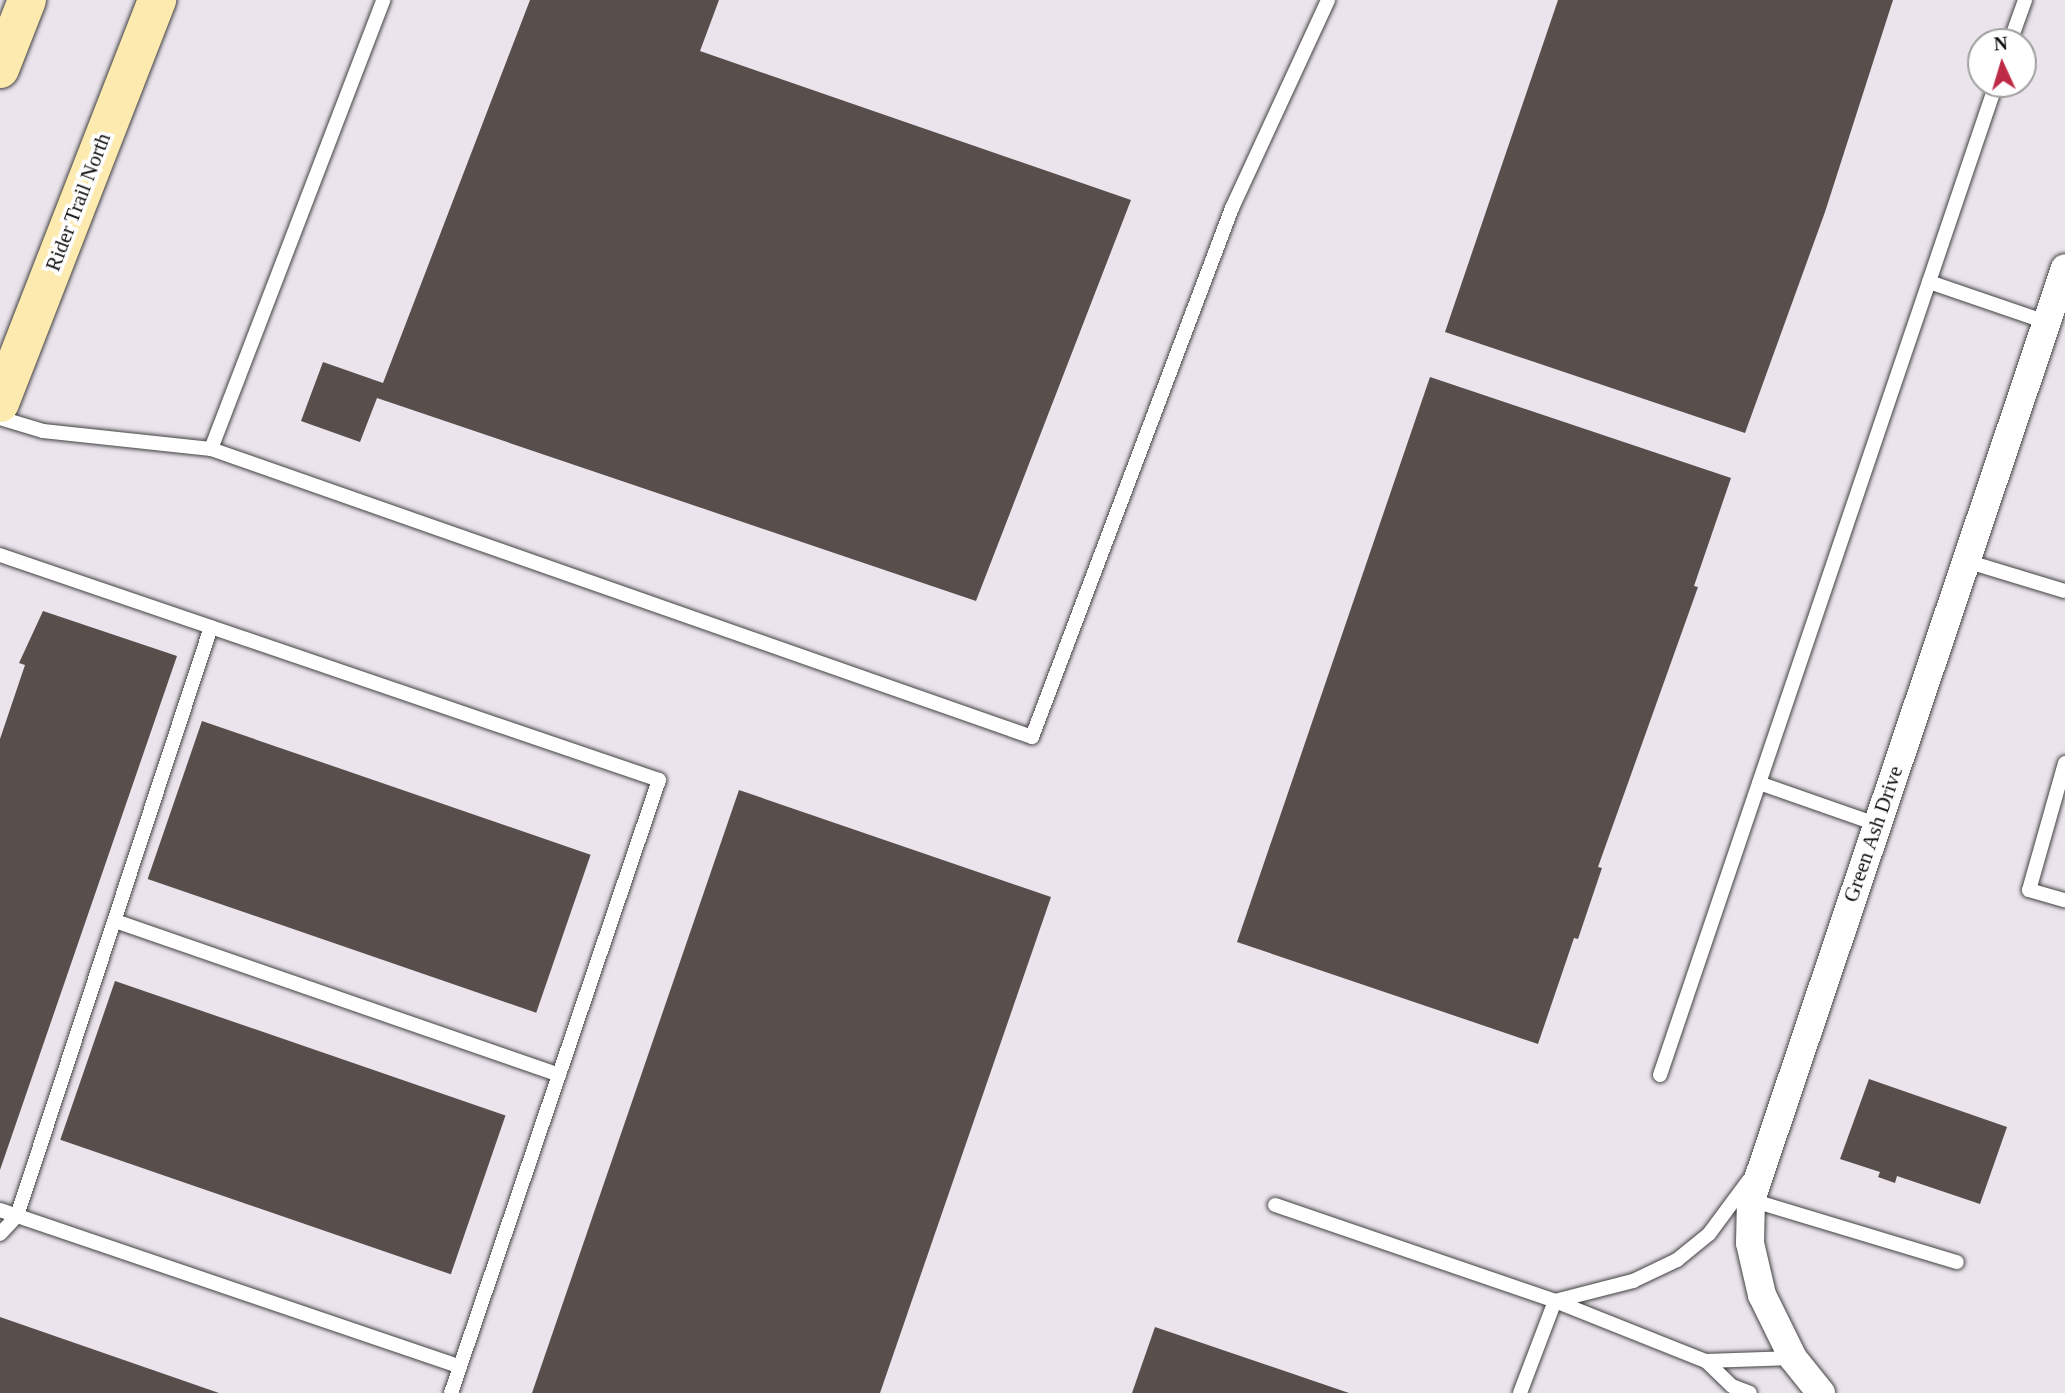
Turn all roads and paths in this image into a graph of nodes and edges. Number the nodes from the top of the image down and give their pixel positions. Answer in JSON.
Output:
{"nodes":[{"id":1,"x":27,"y":0,"type":"edge"},
{"id":2,"x":157,"y":0,"type":"edge"},
{"id":3,"x":383,"y":0,"type":"edge"},
{"id":4,"x":1328,"y":0,"type":"edge"},
{"id":5,"x":2025,"y":0,"type":"edge"},
{"id":6,"x":2015,"y":28,"type":"edge"},
{"id":7,"x":0,"y":69,"type":"edge"},
{"id":8,"x":1991,"y":98,"type":"edge"},
{"id":9,"x":2065,"y":268,"type":"edge"},
{"id":10,"x":1929,"y":282,"type":"junction"},
{"id":11,"x":2046,"y":322,"type":"junction"},
{"id":12,"x":0,"y":403,"type":"edge"},
{"id":13,"x":0,"y":418,"type":"edge"},
{"id":14,"x":211,"y":449,"type":"junction"},
{"id":15,"x":0,"y":555,"type":"edge"},
{"id":16,"x":1966,"y":561,"type":"junction"},
{"id":17,"x":2065,"y":591,"type":"edge"},
{"id":18,"x":211,"y":627,"type":"junction"},
{"id":19,"x":2065,"y":763,"type":"edge"},
{"id":20,"x":1759,"y":783,"type":"junction"},
{"id":21,"x":1876,"y":824,"type":"junction"},
{"id":22,"x":2065,"y":900,"type":"edge"},
{"id":23,"x":114,"y":921,"type":"junction"},
{"id":24,"x":559,"y":1075,"type":"junction"},
{"id":25,"x":1660,"y":1075,"type":"dead end"},
{"id":26,"x":1762,"y":1161,"type":"junction"},
{"id":27,"x":1751,"y":1200,"type":"junction"},
{"id":28,"x":1275,"y":1205,"type":"dead end"},
{"id":29,"x":0,"y":1210,"type":"edge"},
{"id":30,"x":17,"y":1216,"type":"junction"},
{"id":31,"x":0,"y":1234,"type":"edge"},
{"id":32,"x":1957,"y":1262,"type":"dead end"},
{"id":33,"x":1555,"y":1301,"type":"junction"},
{"id":34,"x":1793,"y":1358,"type":"junction"},
{"id":35,"x":1706,"y":1361,"type":"junction"},
{"id":36,"x":460,"y":1367,"type":"junction"},
{"id":37,"x":451,"y":1393,"type":"edge"},
{"id":38,"x":1520,"y":1393,"type":"edge"},
{"id":39,"x":1750,"y":1393,"type":"edge"},
{"id":40,"x":1821,"y":1393,"type":"edge"}],
"edges":[{"from":1,"to":7,"type":"street"},
{"from":2,"to":12,"type":"street","name":"Rider Trail North"},
{"from":3,"to":14,"type":"lane"},
{"from":4,"to":14,"type":"lane"},
{"from":5,"to":6,"type":"lane"},
{"from":8,"to":10,"type":"lane"},
{"from":9,"to":11,"type":"street","name":"Green Ash Drive"},
{"from":10,"to":11,"type":"lane"},
{"from":10,"to":20,"type":"lane"},
{"from":11,"to":16,"type":"street","name":"Green Ash Drive"},
{"from":13,"to":14,"type":"lane"},
{"from":15,"to":18,"type":"lane"},
{"from":16,"to":17,"type":"lane"},
{"from":16,"to":21,"type":"street","name":"Green Ash Drive"},
{"from":18,"to":23,"type":"lane"},
{"from":18,"to":24,"type":"lane"},
{"from":19,"to":22,"type":"lane"},
{"from":20,"to":21,"type":"lane"},
{"from":20,"to":25,"type":"lane"},
{"from":21,"to":26,"type":"street","name":"Green Ash Drive"},
{"from":23,"to":24,"type":"lane"},
{"from":23,"to":30,"type":"lane"},
{"from":24,"to":36,"type":"lane"},
{"from":26,"to":27,"type":"street","name":"Green Ash Drive"},
{"from":26,"to":33,"type":"lane"},
{"from":27,"to":32,"type":"lane"},
{"from":27,"to":34,"type":"street","name":"Green Ash Drive"},
{"from":28,"to":33,"type":"lane"},
{"from":29,"to":30,"type":"lane"},
{"from":30,"to":31,"type":"lane"},
{"from":30,"to":36,"type":"lane"},
{"from":33,"to":35,"type":"lane"},
{"from":33,"to":38,"type":"lane"},
{"from":34,"to":35,"type":"lane"},
{"from":34,"to":40,"type":"street","name":"Green Ash Drive"},
{"from":35,"to":39,"type":"lane"},
{"from":36,"to":37,"type":"lane"}]}
